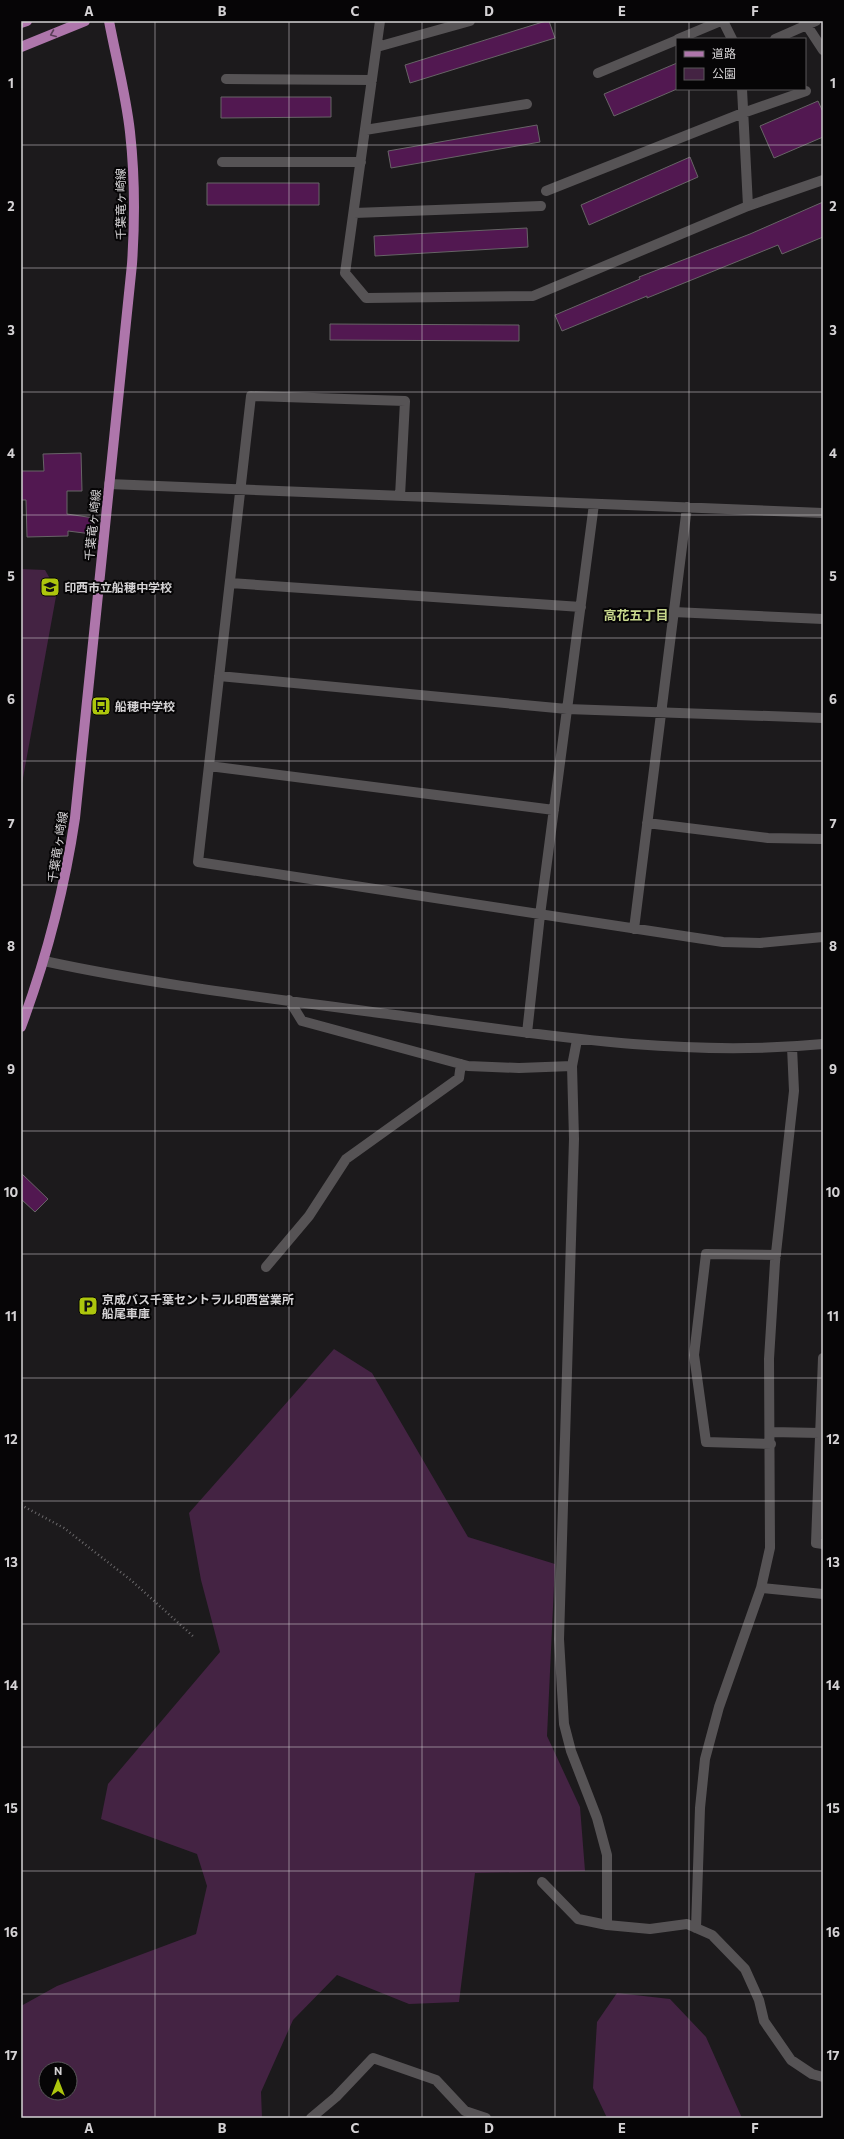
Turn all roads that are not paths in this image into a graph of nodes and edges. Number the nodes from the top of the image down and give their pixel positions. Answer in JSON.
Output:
{"nodes":[{"id":1,"x":27,"y":21,"type":"edge"},
{"id":2,"x":85,"y":21,"type":"edge"},
{"id":3,"x":109,"y":21,"type":"edge"},
{"id":4,"x":380,"y":21,"type":"edge"},
{"id":5,"x":470,"y":21,"type":"edge"},
{"id":6,"x":722,"y":21,"type":"edge"},
{"id":7,"x":809,"y":22,"type":"edge"},
{"id":8,"x":21,"y":23,"type":"edge"},
{"id":9,"x":680,"y":38,"type":"edge"},
{"id":10,"x":731,"y":38,"type":"edge"},
{"id":11,"x":777,"y":38,"type":"edge"},
{"id":12,"x":676,"y":40,"type":"edge"},
{"id":13,"x":21,"y":47,"type":"edge"},
{"id":14,"x":377,"y":47,"type":"junction"},
{"id":15,"x":823,"y":50,"type":"edge"},
{"id":16,"x":598,"y":73,"type":"dead end"},
{"id":17,"x":226,"y":79,"type":"dead end"},
{"id":18,"x":372,"y":80,"type":"junction"},
{"id":19,"x":742,"y":90,"type":"edge"},
{"id":20,"x":806,"y":91,"type":"dead end"},
{"id":21,"x":527,"y":104,"type":"dead end"},
{"id":22,"x":743,"y":113,"type":"junction"},
{"id":23,"x":365,"y":130,"type":"junction"},
{"id":24,"x":222,"y":162,"type":"dead end"},
{"id":25,"x":361,"y":162,"type":"junction"},
{"id":26,"x":823,"y":180,"type":"edge"},
{"id":27,"x":546,"y":191,"type":"dead end"},
{"id":28,"x":541,"y":206,"type":"dead end"},
{"id":29,"x":748,"y":206,"type":"junction"},
{"id":30,"x":354,"y":213,"type":"junction"},
{"id":31,"x":109,"y":484,"type":"junction"},
{"id":32,"x":240,"y":490,"type":"junction"},
{"id":33,"x":400,"y":496,"type":"junction"},
{"id":34,"x":594,"y":504,"type":"junction"},
{"id":35,"x":687,"y":507,"type":"junction"},
{"id":36,"x":823,"y":513,"type":"edge"},
{"id":37,"x":230,"y":583,"type":"junction"},
{"id":38,"x":581,"y":607,"type":"junction"},
{"id":39,"x":674,"y":612,"type":"junction"},
{"id":40,"x":823,"y":619,"type":"edge"},
{"id":41,"x":219,"y":676,"type":"junction"},
{"id":42,"x":567,"y":709,"type":"junction"},
{"id":43,"x":661,"y":712,"type":"junction"},
{"id":44,"x":823,"y":718,"type":"edge"},
{"id":45,"x":209,"y":766,"type":"junction"},
{"id":46,"x":554,"y":810,"type":"junction"},
{"id":47,"x":648,"y":823,"type":"junction"},
{"id":48,"x":823,"y":839,"type":"edge"},
{"id":49,"x":540,"y":915,"type":"junction"},
{"id":50,"x":634,"y":929,"type":"junction"},
{"id":51,"x":823,"y":937,"type":"edge"},
{"id":52,"x":44,"y":961,"type":"junction"},
{"id":53,"x":289,"y":1000,"type":"junction"},
{"id":54,"x":21,"y":1027,"type":"edge"},
{"id":55,"x":527,"y":1032,"type":"junction"},
{"id":56,"x":577,"y":1040,"type":"junction"},
{"id":57,"x":823,"y":1044,"type":"edge"},
{"id":58,"x":792,"y":1047,"type":"junction"},
{"id":59,"x":461,"y":1064,"type":"junction"},
{"id":60,"x":572,"y":1066,"type":"junction"},
{"id":61,"x":776,"y":1255,"type":"junction"},
{"id":62,"x":266,"y":1267,"type":"dead end"},
{"id":63,"x":823,"y":1358,"type":"edge"},
{"id":64,"x":771,"y":1432,"type":"junction"},
{"id":65,"x":820,"y":1433,"type":"junction"},
{"id":66,"x":771,"y":1444,"type":"junction"},
{"id":67,"x":823,"y":1544,"type":"edge"},
{"id":68,"x":761,"y":1588,"type":"junction"},
{"id":69,"x":823,"y":1594,"type":"edge"},
{"id":70,"x":542,"y":1882,"type":"dead end"},
{"id":71,"x":607,"y":1924,"type":"junction"},
{"id":72,"x":696,"y":1928,"type":"junction"},
{"id":73,"x":823,"y":2077,"type":"edge"},
{"id":74,"x":311,"y":2118,"type":"edge"},
{"id":75,"x":486,"y":2118,"type":"edge"}],
"edges":[{"from":1,"to":8,"type":"main road"},
{"from":2,"to":13,"type":"main road","one_way":true},
{"from":3,"to":31,"type":"main road","name":"千葉竜ヶ崎線"},
{"from":4,"to":14,"type":"street"},
{"from":5,"to":14,"type":"street"},
{"from":6,"to":9,"type":"street"},
{"from":6,"to":10,"type":"street"},
{"from":7,"to":11,"type":"street"},
{"from":7,"to":15,"type":"street"},
{"from":12,"to":16,"type":"street"},
{"from":14,"to":18,"type":"street"},
{"from":17,"to":18,"type":"street"},
{"from":18,"to":23,"type":"street"},
{"from":19,"to":22,"type":"street"},
{"from":20,"to":22,"type":"street"},
{"from":21,"to":23,"type":"street"},
{"from":22,"to":27,"type":"street"},
{"from":22,"to":29,"type":"street"},
{"from":23,"to":25,"type":"street"},
{"from":24,"to":25,"type":"street"},
{"from":25,"to":30,"type":"street"},
{"from":26,"to":29,"type":"street"},
{"from":28,"to":30,"type":"street"},
{"from":29,"to":30,"type":"street"},
{"from":31,"to":32,"type":"street"},
{"from":31,"to":52,"type":"main road","name":"千葉竜ヶ崎線"},
{"from":32,"to":33,"type":"street"},
{"from":32,"to":33,"type":"street"},
{"from":32,"to":37,"type":"street"},
{"from":33,"to":34,"type":"street"},
{"from":34,"to":35,"type":"street"},
{"from":34,"to":38,"type":"street"},
{"from":35,"to":36,"type":"street"},
{"from":35,"to":39,"type":"street"},
{"from":37,"to":38,"type":"street"},
{"from":37,"to":41,"type":"street"},
{"from":38,"to":42,"type":"street"},
{"from":39,"to":40,"type":"street"},
{"from":39,"to":43,"type":"street"},
{"from":41,"to":42,"type":"street"},
{"from":41,"to":45,"type":"street"},
{"from":42,"to":43,"type":"street"},
{"from":42,"to":46,"type":"street"},
{"from":43,"to":44,"type":"street"},
{"from":43,"to":47,"type":"street"},
{"from":45,"to":46,"type":"street"},
{"from":45,"to":49,"type":"street"},
{"from":46,"to":49,"type":"street"},
{"from":47,"to":48,"type":"street"},
{"from":47,"to":50,"type":"street"},
{"from":49,"to":50,"type":"street"},
{"from":49,"to":55,"type":"street"},
{"from":50,"to":51,"type":"street"},
{"from":52,"to":53,"type":"street"},
{"from":52,"to":54,"type":"main road","name":"千葉竜ヶ崎線"},
{"from":53,"to":55,"type":"street"},
{"from":53,"to":59,"type":"street"},
{"from":55,"to":56,"type":"street"},
{"from":56,"to":58,"type":"street"},
{"from":56,"to":60,"type":"street"},
{"from":57,"to":58,"type":"street"},
{"from":58,"to":61,"type":"street"},
{"from":59,"to":60,"type":"street"},
{"from":59,"to":62,"type":"street"},
{"from":60,"to":71,"type":"street"},
{"from":61,"to":64,"type":"street"},
{"from":61,"to":66,"type":"street"},
{"from":63,"to":65,"type":"street"},
{"from":64,"to":65,"type":"street"},
{"from":64,"to":66,"type":"street"},
{"from":65,"to":67,"type":"street"},
{"from":66,"to":68,"type":"street"},
{"from":68,"to":69,"type":"street"},
{"from":68,"to":72,"type":"street"},
{"from":70,"to":71,"type":"street"},
{"from":71,"to":72,"type":"street"},
{"from":72,"to":73,"type":"street"},
{"from":74,"to":75,"type":"street"}]}
